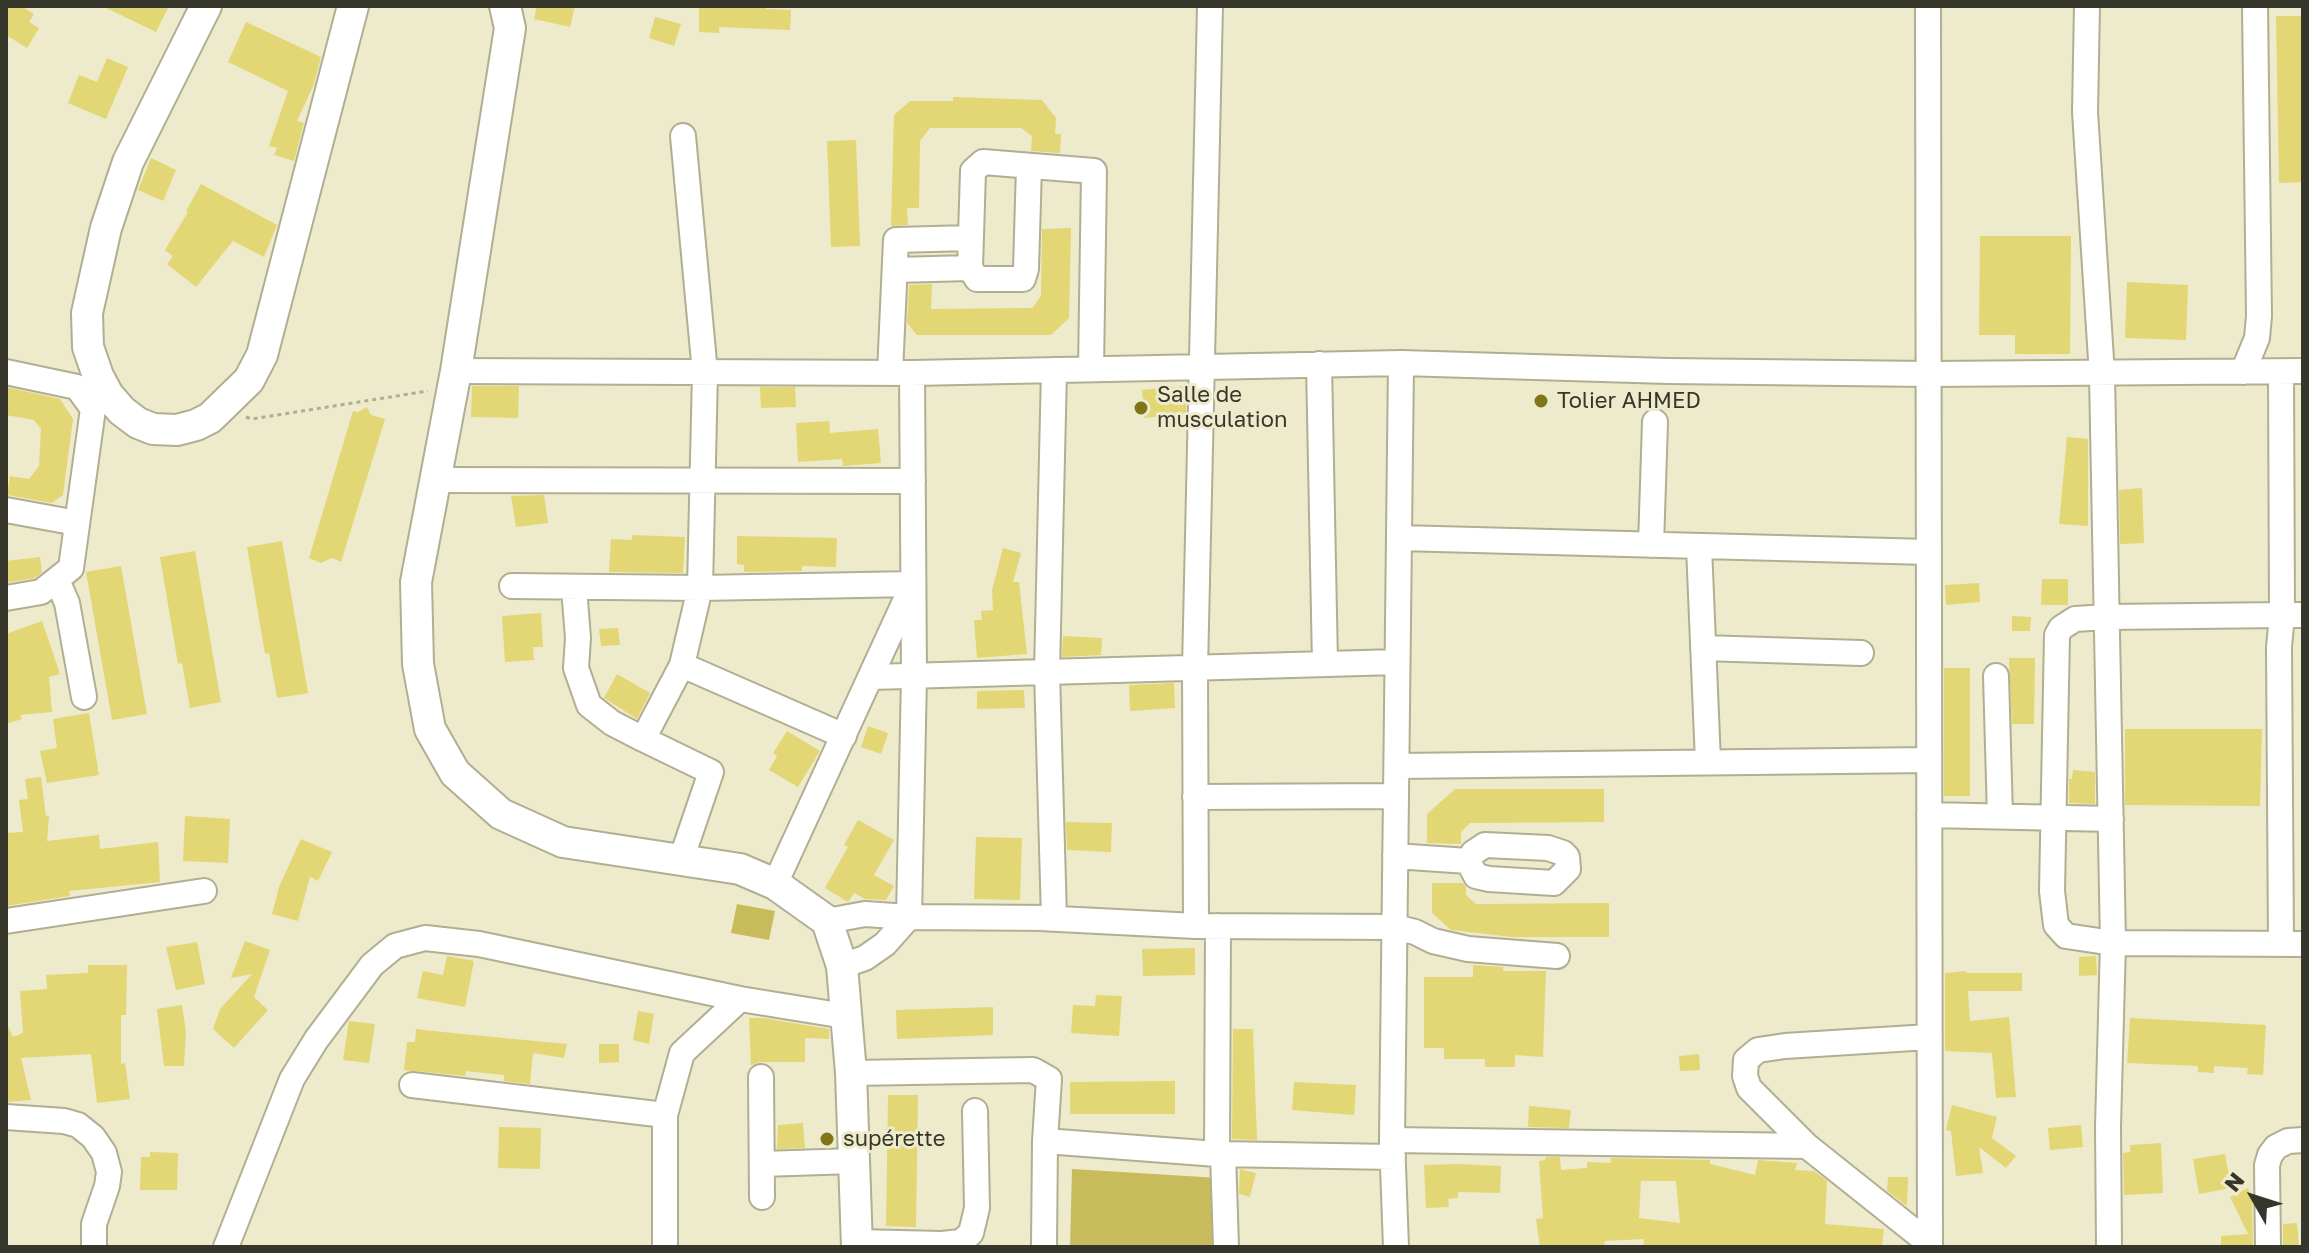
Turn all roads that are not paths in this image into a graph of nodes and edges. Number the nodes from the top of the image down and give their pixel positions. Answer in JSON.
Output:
{"nodes":[{"id":1,"x":206,"y":6,"type":"edge"},
{"id":2,"x":353,"y":6,"type":"edge"},
{"id":3,"x":505,"y":6,"type":"edge"},
{"id":4,"x":1210,"y":6,"type":"edge"},
{"id":5,"x":1928,"y":6,"type":"edge"},
{"id":6,"x":2087,"y":6,"type":"edge"},
{"id":7,"x":2255,"y":6,"type":"edge"},
{"id":8,"x":683,"y":136,"type":"dead end"},
{"id":9,"x":1029,"y":166,"type":"junction"},
{"id":10,"x":969,"y":238,"type":"junction"},
{"id":11,"x":970,"y":268,"type":"junction"},
{"id":12,"x":895,"y":270,"type":"junction"},
{"id":13,"x":1401,"y":363,"type":"junction"},
{"id":14,"x":1319,"y":364,"type":"junction"},
{"id":15,"x":1201,"y":367,"type":"junction"},
{"id":16,"x":1091,"y":369,"type":"junction"},
{"id":17,"x":1054,"y":370,"type":"junction"},
{"id":18,"x":6,"y":372,"type":"edge"},
{"id":19,"x":2243,"y":372,"type":"junction"},
{"id":20,"x":2292,"y":372,"type":"edge"},
{"id":21,"x":705,"y":373,"type":"junction"},
{"id":22,"x":901,"y":373,"type":"junction"},
{"id":23,"x":1929,"y":374,"type":"junction"},
{"id":24,"x":2102,"y":375,"type":"junction"},
{"id":25,"x":455,"y":379,"type":"junction"},
{"id":26,"x":1655,"y":422,"type":"dead end"},
{"id":27,"x":437,"y":480,"type":"junction"},
{"id":28,"x":702,"y":480,"type":"junction"},
{"id":29,"x":913,"y":481,"type":"junction"},
{"id":30,"x":6,"y":510,"type":"edge"},
{"id":31,"x":77,"y":523,"type":"junction"},
{"id":32,"x":1399,"y":538,"type":"junction"},
{"id":33,"x":1651,"y":545,"type":"junction"},
{"id":34,"x":1699,"y":547,"type":"junction"},
{"id":35,"x":1929,"y":552,"type":"junction"},
{"id":36,"x":57,"y":580,"type":"junction"},
{"id":37,"x":913,"y":584,"type":"junction"},
{"id":38,"x":512,"y":586,"type":"dead end"},
{"id":39,"x":574,"y":588,"type":"junction"},
{"id":40,"x":700,"y":588,"type":"junction"},
{"id":41,"x":6,"y":598,"type":"edge"},
{"id":42,"x":2293,"y":615,"type":"edge"},
{"id":43,"x":2107,"y":617,"type":"junction"},
{"id":44,"x":1703,"y":648,"type":"junction"},
{"id":45,"x":1861,"y":653,"type":"dead end"},
{"id":46,"x":1397,"y":662,"type":"junction"},
{"id":47,"x":1325,"y":664,"type":"junction"},
{"id":48,"x":682,"y":665,"type":"junction"},
{"id":49,"x":1195,"y":668,"type":"junction"},
{"id":50,"x":1047,"y":672,"type":"junction"},
{"id":51,"x":914,"y":676,"type":"junction"},
{"id":52,"x":1996,"y":676,"type":"dead end"},
{"id":53,"x":871,"y":677,"type":"junction"},
{"id":54,"x":84,"y":697,"type":"dead end"},
{"id":55,"x":844,"y":736,"type":"junction"},
{"id":56,"x":643,"y":739,"type":"junction"},
{"id":57,"x":1929,"y":760,"type":"junction"},
{"id":58,"x":1708,"y":762,"type":"junction"},
{"id":59,"x":1397,"y":766,"type":"junction"},
{"id":60,"x":1396,"y":796,"type":"junction"},
{"id":61,"x":1195,"y":797,"type":"junction"},
{"id":62,"x":1929,"y":815,"type":"junction"},
{"id":63,"x":2000,"y":816,"type":"junction"},
{"id":64,"x":2052,"y":817,"type":"junction"},
{"id":65,"x":2111,"y":819,"type":"junction"},
{"id":66,"x":1395,"y":856,"type":"junction"},
{"id":67,"x":681,"y":860,"type":"junction"},
{"id":68,"x":1468,"y":861,"type":"dead end"},
{"id":69,"x":775,"y":884,"type":"junction"},
{"id":70,"x":204,"y":891,"type":"dead end"},
{"id":71,"x":909,"y":917,"type":"junction"},
{"id":72,"x":1039,"y":918,"type":"junction"},
{"id":73,"x":6,"y":921,"type":"edge"},
{"id":74,"x":827,"y":921,"type":"junction"},
{"id":75,"x":1207,"y":926,"type":"junction"},
{"id":76,"x":1395,"y":927,"type":"junction"},
{"id":77,"x":2113,"y":943,"type":"junction"},
{"id":78,"x":2292,"y":944,"type":"edge"},
{"id":79,"x":1557,"y":956,"type":"dead end"},
{"id":80,"x":842,"y":966,"type":"junction"},
{"id":81,"x":740,"y":999,"type":"junction"},
{"id":82,"x":845,"y":1016,"type":"junction"},
{"id":83,"x":1929,"y":1037,"type":"junction"},
{"id":84,"x":851,"y":1073,"type":"junction"},
{"id":85,"x":761,"y":1077,"type":"dead end"},
{"id":86,"x":412,"y":1085,"type":"dead end"},
{"id":87,"x":975,"y":1111,"type":"dead end"},
{"id":88,"x":665,"y":1115,"type":"junction"},
{"id":89,"x":6,"y":1117,"type":"edge"},
{"id":90,"x":2303,"y":1140,"type":"edge"},
{"id":91,"x":1045,"y":1141,"type":"junction"},
{"id":92,"x":1807,"y":1146,"type":"junction"},
{"id":93,"x":1393,"y":1149,"type":"junction"},
{"id":94,"x":1220,"y":1154,"type":"junction"},
{"id":95,"x":854,"y":1161,"type":"junction"},
{"id":96,"x":762,"y":1164,"type":"junction"},
{"id":97,"x":762,"y":1197,"type":"dead end"},
{"id":98,"x":857,"y":1245,"type":"edge"},
{"id":99,"x":1930,"y":1245,"type":"edge"},
{"id":100,"x":94,"y":1247,"type":"edge"},
{"id":101,"x":226,"y":1247,"type":"edge"},
{"id":102,"x":665,"y":1247,"type":"edge"},
{"id":103,"x":1044,"y":1247,"type":"edge"},
{"id":104,"x":1226,"y":1247,"type":"edge"},
{"id":105,"x":1396,"y":1247,"type":"edge"},
{"id":106,"x":2109,"y":1247,"type":"edge"},
{"id":107,"x":2268,"y":1247,"type":"edge"}],
"edges":[{"from":1,"to":2,"type":"main road"},
{"from":3,"to":25,"type":"main road"},
{"from":4,"to":15,"type":"street"},
{"from":5,"to":23,"type":"street"},
{"from":6,"to":24,"type":"street"},
{"from":7,"to":19,"type":"street"},
{"from":8,"to":21,"type":"street"},
{"from":9,"to":10,"type":"street"},
{"from":9,"to":11,"type":"street"},
{"from":9,"to":16,"type":"street"},
{"from":10,"to":11,"type":"street"},
{"from":10,"to":12,"type":"street"},
{"from":11,"to":12,"type":"street"},
{"from":12,"to":22,"type":"street"},
{"from":13,"to":14,"type":"street"},
{"from":13,"to":23,"type":"street"},
{"from":13,"to":32,"type":"street"},
{"from":14,"to":15,"type":"street"},
{"from":14,"to":47,"type":"street"},
{"from":15,"to":16,"type":"street"},
{"from":15,"to":49,"type":"street"},
{"from":16,"to":17,"type":"street"},
{"from":17,"to":22,"type":"street"},
{"from":17,"to":50,"type":"street"},
{"from":18,"to":31,"type":"street"},
{"from":19,"to":20,"type":"street"},
{"from":19,"to":24,"type":"street"},
{"from":20,"to":42,"type":"street"},
{"from":21,"to":22,"type":"street"},
{"from":21,"to":25,"type":"street"},
{"from":21,"to":28,"type":"street"},
{"from":22,"to":29,"type":"street"},
{"from":23,"to":24,"type":"street"},
{"from":23,"to":35,"type":"street"},
{"from":24,"to":43,"type":"street"},
{"from":25,"to":27,"type":"main road"},
{"from":26,"to":33,"type":"street"},
{"from":27,"to":28,"type":"street"},
{"from":27,"to":67,"type":"main road"},
{"from":28,"to":29,"type":"street"},
{"from":28,"to":40,"type":"street"},
{"from":29,"to":37,"type":"street"},
{"from":30,"to":31,"type":"street"},
{"from":31,"to":36,"type":"street"},
{"from":32,"to":33,"type":"street"},
{"from":32,"to":46,"type":"street"},
{"from":33,"to":34,"type":"street"},
{"from":34,"to":35,"type":"street"},
{"from":34,"to":44,"type":"street"},
{"from":35,"to":57,"type":"street"},
{"from":36,"to":41,"type":"street"},
{"from":36,"to":54,"type":"street"},
{"from":37,"to":40,"type":"street"},
{"from":37,"to":51,"type":"street"},
{"from":37,"to":53,"type":"street"},
{"from":38,"to":39,"type":"street"},
{"from":39,"to":40,"type":"street"},
{"from":39,"to":56,"type":"street"},
{"from":40,"to":48,"type":"street"},
{"from":42,"to":43,"type":"street"},
{"from":42,"to":78,"type":"street"},
{"from":43,"to":64,"type":"street"},
{"from":43,"to":65,"type":"street"},
{"from":44,"to":45,"type":"street"},
{"from":44,"to":58,"type":"street"},
{"from":46,"to":47,"type":"street"},
{"from":46,"to":59,"type":"street"},
{"from":47,"to":49,"type":"street"},
{"from":48,"to":55,"type":"street"},
{"from":48,"to":56,"type":"street"},
{"from":49,"to":50,"type":"street"},
{"from":49,"to":61,"type":"street"},
{"from":50,"to":51,"type":"street"},
{"from":50,"to":72,"type":"street"},
{"from":51,"to":53,"type":"street"},
{"from":51,"to":71,"type":"street"},
{"from":52,"to":63,"type":"street"},
{"from":53,"to":55,"type":"street"},
{"from":55,"to":69,"type":"street"},
{"from":56,"to":67,"type":"street"},
{"from":57,"to":58,"type":"street"},
{"from":57,"to":62,"type":"street"},
{"from":58,"to":59,"type":"street"},
{"from":59,"to":60,"type":"street"},
{"from":60,"to":61,"type":"street"},
{"from":60,"to":66,"type":"street"},
{"from":61,"to":75,"type":"street"},
{"from":62,"to":63,"type":"street"},
{"from":62,"to":83,"type":"street"},
{"from":63,"to":64,"type":"street"},
{"from":64,"to":65,"type":"street"},
{"from":64,"to":77,"type":"street"},
{"from":65,"to":77,"type":"street"},
{"from":66,"to":68,"type":"street"},
{"from":66,"to":76,"type":"street"},
{"from":67,"to":69,"type":"main road"},
{"from":69,"to":74,"type":"main road"},
{"from":70,"to":73,"type":"street"},
{"from":71,"to":72,"type":"street"},
{"from":71,"to":74,"type":"street"},
{"from":71,"to":80,"type":"street"},
{"from":72,"to":75,"type":"street"},
{"from":74,"to":80,"type":"main road"},
{"from":75,"to":76,"type":"street"},
{"from":75,"to":94,"type":"street"},
{"from":76,"to":79,"type":"street"},
{"from":76,"to":93,"type":"street"},
{"from":77,"to":78,"type":"street"},
{"from":77,"to":106,"type":"street"},
{"from":80,"to":82,"type":"main road"},
{"from":81,"to":82,"type":"street"},
{"from":81,"to":88,"type":"street"},
{"from":81,"to":101,"type":"street"},
{"from":82,"to":84,"type":"main road"},
{"from":83,"to":92,"type":"street"},
{"from":83,"to":99,"type":"street"},
{"from":84,"to":91,"type":"street"},
{"from":84,"to":95,"type":"main road"},
{"from":85,"to":96,"type":"street"},
{"from":86,"to":88,"type":"street"},
{"from":87,"to":98,"type":"street"},
{"from":88,"to":102,"type":"street"},
{"from":89,"to":100,"type":"street"},
{"from":90,"to":107,"type":"street"},
{"from":91,"to":94,"type":"street"},
{"from":91,"to":103,"type":"street"},
{"from":92,"to":93,"type":"street"},
{"from":92,"to":99,"type":"street"},
{"from":93,"to":94,"type":"street"},
{"from":93,"to":105,"type":"street"},
{"from":94,"to":104,"type":"street"},
{"from":95,"to":96,"type":"street"},
{"from":95,"to":98,"type":"main road"},
{"from":96,"to":97,"type":"street"}]}
